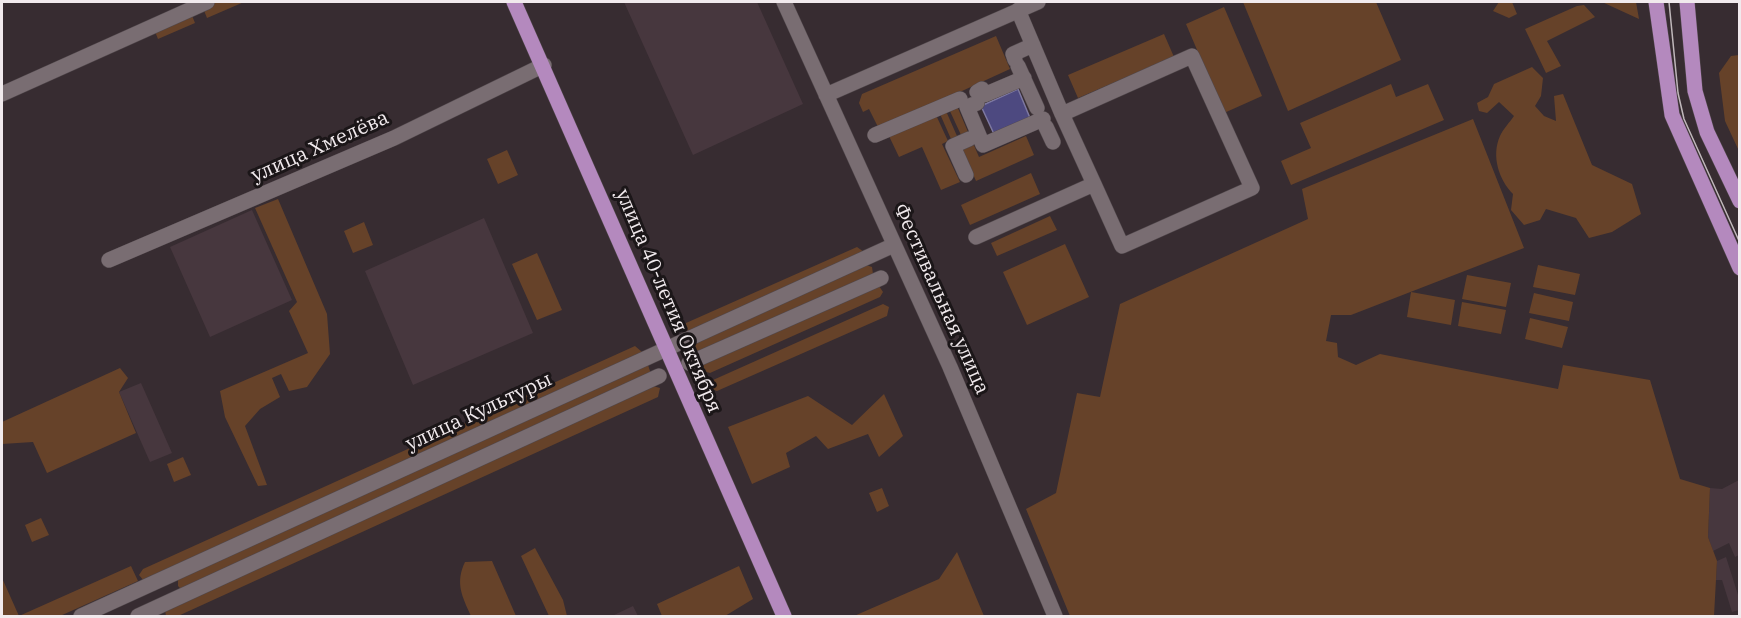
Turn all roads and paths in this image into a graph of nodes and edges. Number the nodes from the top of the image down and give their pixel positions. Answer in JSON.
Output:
{"nodes":[{"id":1,"x":207,"y":2,"type":"edge"},
{"id":2,"x":514,"y":2,"type":"edge"},
{"id":3,"x":784,"y":2,"type":"edge"},
{"id":4,"x":1038,"y":2,"type":"edge"},
{"id":5,"x":1656,"y":2,"type":"edge"},
{"id":6,"x":1687,"y":2,"type":"edge"},
{"id":7,"x":1018,"y":10,"type":"junction"},
{"id":8,"x":1033,"y":45,"type":"junction"},
{"id":9,"x":544,"y":65,"type":"junction"},
{"id":10,"x":1019,"y":68,"type":"junction"},
{"id":11,"x":2,"y":94,"type":"edge"},
{"id":12,"x":826,"y":95,"type":"junction"},
{"id":13,"x":974,"y":97,"type":"junction"},
{"id":14,"x":1062,"y":114,"type":"junction"},
{"id":15,"x":1042,"y":117,"type":"junction"},
{"id":16,"x":875,"y":135,"type":"dead end"},
{"id":17,"x":974,"y":137,"type":"junction"},
{"id":18,"x":1053,"y":142,"type":"dead end"},
{"id":19,"x":966,"y":175,"type":"dead end"},
{"id":20,"x":1090,"y":186,"type":"junction"},
{"id":21,"x":1740,"y":201,"type":"edge"},
{"id":22,"x":976,"y":237,"type":"dead end"},
{"id":23,"x":894,"y":245,"type":"junction"},
{"id":24,"x":109,"y":260,"type":"dead end"},
{"id":25,"x":1740,"y":268,"type":"edge"},
{"id":26,"x":881,"y":278,"type":"dead end"},
{"id":27,"x":666,"y":350,"type":"junction"},
{"id":28,"x":689,"y":363,"type":"dead end"},
{"id":29,"x":659,"y":376,"type":"dead end"},
{"id":30,"x":81,"y":616,"type":"edge"},
{"id":31,"x":138,"y":616,"type":"edge"},
{"id":32,"x":784,"y":616,"type":"edge"},
{"id":33,"x":1055,"y":616,"type":"edge"}],
"edges":[{"from":1,"to":11,"type":"street"},
{"from":2,"to":9,"type":"main road","name":"улица 40-летия Октября"},
{"from":3,"to":12,"type":"street","name":"Фестивальная улица"},
{"from":4,"to":7,"type":"street"},
{"from":5,"to":25,"type":"main road"},
{"from":6,"to":21,"type":"main road"},
{"from":7,"to":8,"type":"street"},
{"from":7,"to":12,"type":"street"},
{"from":8,"to":10,"type":"street"},
{"from":8,"to":14,"type":"street"},
{"from":9,"to":24,"type":"street","name":"улица Хмелёва"},
{"from":9,"to":27,"type":"main road","name":"улица 40-летия Октября"},
{"from":10,"to":13,"type":"street"},
{"from":10,"to":15,"type":"street"},
{"from":12,"to":23,"type":"street","name":"Фестивальная улица"},
{"from":13,"to":16,"type":"street"},
{"from":13,"to":17,"type":"street"},
{"from":14,"to":20,"type":"street"},
{"from":14,"to":20,"type":"street"},
{"from":15,"to":17,"type":"street"},
{"from":15,"to":18,"type":"street"},
{"from":17,"to":19,"type":"street"},
{"from":20,"to":22,"type":"street"},
{"from":23,"to":27,"type":"street","name":"улица Культуры"},
{"from":23,"to":33,"type":"street","name":"Фестивальная улица"},
{"from":26,"to":28,"type":"street"},
{"from":27,"to":30,"type":"street","name":"улица Культуры"},
{"from":27,"to":32,"type":"main road","name":"улица 40-летия Октября"},
{"from":29,"to":31,"type":"street"}]}
